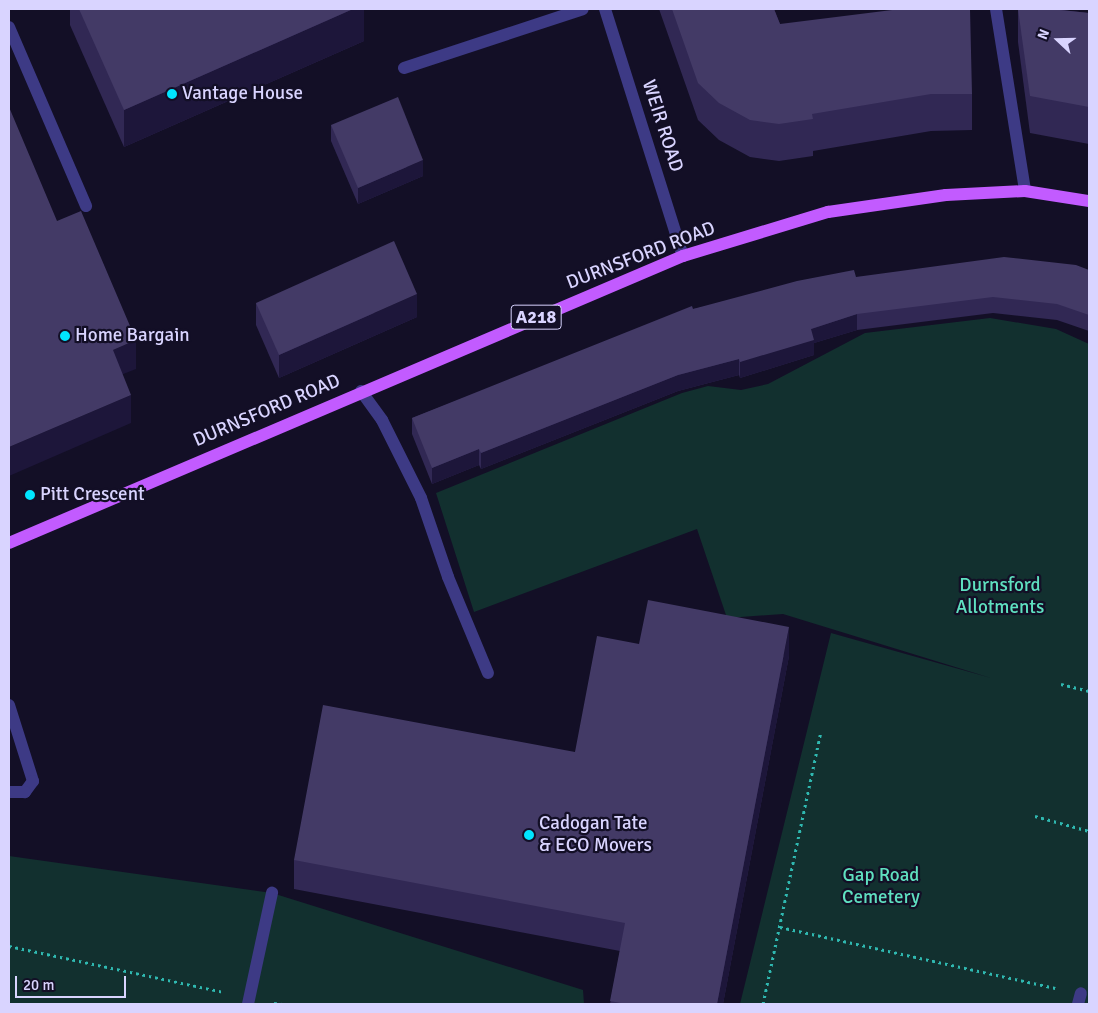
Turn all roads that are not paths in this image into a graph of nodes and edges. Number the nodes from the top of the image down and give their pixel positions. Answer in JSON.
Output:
{"nodes":[{"id":1,"x":583,"y":9,"type":"edge"},
{"id":2,"x":605,"y":9,"type":"edge"},
{"id":3,"x":996,"y":9,"type":"edge"},
{"id":4,"x":9,"y":27,"type":"edge"},
{"id":5,"x":404,"y":68,"type":"dead end"},
{"id":6,"x":1025,"y":192,"type":"junction"},
{"id":7,"x":1089,"y":201,"type":"edge"},
{"id":8,"x":86,"y":206,"type":"dead end"},
{"id":9,"x":682,"y":256,"type":"junction"},
{"id":10,"x":362,"y":391,"type":"junction"},
{"id":11,"x":9,"y":543,"type":"edge"},
{"id":12,"x":488,"y":673,"type":"dead end"},
{"id":13,"x":9,"y":705,"type":"edge"},
{"id":14,"x":9,"y":792,"type":"edge"},
{"id":15,"x":272,"y":893,"type":"dead end"},
{"id":16,"x":249,"y":1001,"type":"edge"}],
"edges":[{"from":1,"to":5,"type":"lane"},
{"from":2,"to":9,"type":"lane","name":"WEIR ROAD"},
{"from":3,"to":6,"type":"lane"},
{"from":4,"to":8,"type":"lane"},
{"from":6,"to":7,"type":"main road","name":"DURNSFORD ROAD","number":"A218"},
{"from":6,"to":9,"type":"main road","name":"DURNSFORD ROAD","number":"A218"},
{"from":9,"to":10,"type":"main road","name":"DURNSFORD ROAD","number":"A218"},
{"from":10,"to":11,"type":"main road","name":"DURNSFORD ROAD","number":"A218"},
{"from":10,"to":12,"type":"lane"},
{"from":13,"to":14,"type":"lane"},
{"from":15,"to":16,"type":"lane"}]}
